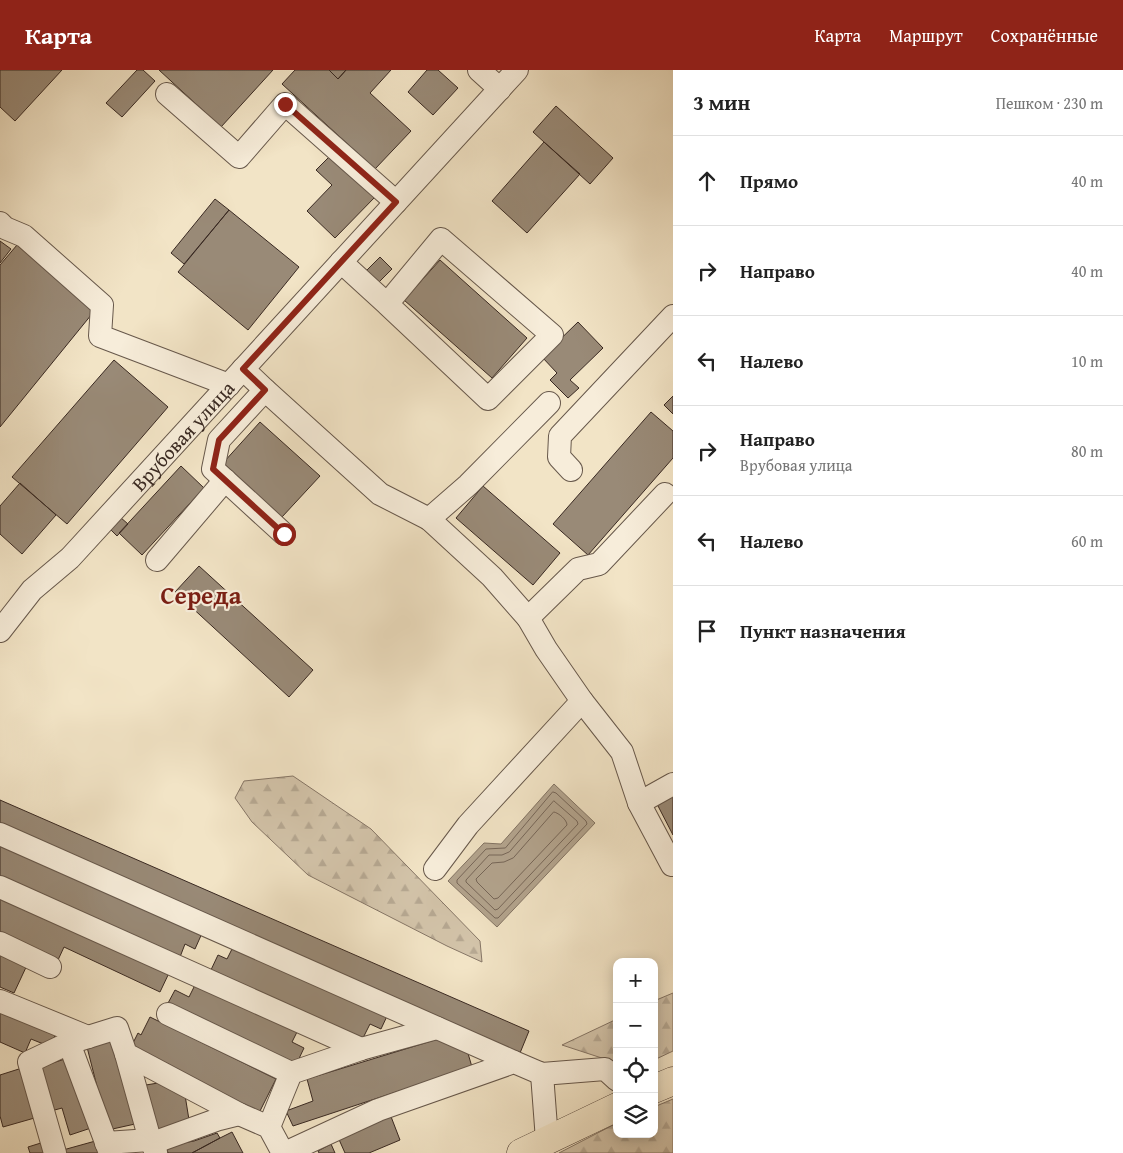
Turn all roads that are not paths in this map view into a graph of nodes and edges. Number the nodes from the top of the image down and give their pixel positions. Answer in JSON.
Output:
{"nodes":[{"id":1,"x":479,"y":70,"type":"edge"},
{"id":2,"x":517,"y":70,"type":"edge"},
{"id":3,"x":500,"y":89,"type":"junction"},
{"id":4,"x":167,"y":94,"type":"dead end"},
{"id":5,"x":396,"y":202,"type":"junction"},
{"id":6,"x":0,"y":223,"type":"edge"},
{"id":7,"x":341,"y":262,"type":"junction"},
{"id":8,"x":387,"y":304,"type":"junction"},
{"id":9,"x":673,"y":316,"type":"edge"},
{"id":10,"x":236,"y":377,"type":"junction"},
{"id":11,"x":265,"y":390,"type":"junction"},
{"id":12,"x":549,"y":403,"type":"dead end"},
{"id":13,"x":571,"y":470,"type":"dead end"},
{"id":14,"x":225,"y":480,"type":"junction"},
{"id":15,"x":665,"y":494,"type":"dead end"},
{"id":16,"x":429,"y":519,"type":"junction"},
{"id":17,"x":284,"y":534,"type":"dead end"},
{"id":18,"x":157,"y":560,"type":"dead end"},
{"id":19,"x":528,"y":618,"type":"junction"},
{"id":20,"x":0,"y":631,"type":"edge"},
{"id":21,"x":582,"y":702,"type":"junction"},
{"id":22,"x":673,"y":784,"type":"edge"},
{"id":23,"x":639,"y":803,"type":"junction"},
{"id":24,"x":0,"y":834,"type":"edge"},
{"id":25,"x":672,"y":865,"type":"edge"},
{"id":26,"x":436,"y":869,"type":"dead end"},
{"id":27,"x":0,"y":887,"type":"edge"},
{"id":28,"x":0,"y":943,"type":"edge"},
{"id":29,"x":50,"y":967,"type":"dead end"},
{"id":30,"x":0,"y":1001,"type":"edge"},
{"id":31,"x":168,"y":1014,"type":"dead end"},
{"id":32,"x":437,"y":1028,"type":"junction"},
{"id":33,"x":79,"y":1040,"type":"junction"},
{"id":34,"x":360,"y":1049,"type":"junction"},
{"id":35,"x":126,"y":1054,"type":"junction"},
{"id":36,"x":514,"y":1062,"type":"junction"},
{"id":37,"x":292,"y":1073,"type":"junction"},
{"id":38,"x":542,"y":1074,"type":"junction"},
{"id":39,"x":613,"y":1076,"type":"edge"},
{"id":40,"x":673,"y":1081,"type":"edge"},
{"id":41,"x":658,"y":1088,"type":"edge"},
{"id":42,"x":613,"y":1109,"type":"edge"},
{"id":43,"x":239,"y":1114,"type":"junction"},
{"id":44,"x":269,"y":1126,"type":"junction"},
{"id":45,"x":547,"y":1140,"type":"junction"},
{"id":46,"x":153,"y":1147,"type":"edge"},
{"id":47,"x":108,"y":1148,"type":"edge"},
{"id":48,"x":55,"y":1153,"type":"edge"},
{"id":49,"x":284,"y":1153,"type":"edge"},
{"id":50,"x":521,"y":1153,"type":"edge"}],
"edges":[{"from":1,"to":3,"type":"street"},
{"from":2,"to":3,"type":"street","name":"Врубовая улица"},
{"from":3,"to":5,"type":"street","name":"Врубовая улица"},
{"from":4,"to":5,"type":"street"},
{"from":5,"to":7,"type":"street","name":"Врубовая улица"},
{"from":6,"to":10,"type":"street"},
{"from":7,"to":8,"type":"street"},
{"from":7,"to":10,"type":"street","name":"Врубовая улица"},
{"from":8,"to":8,"type":"street"},
{"from":9,"to":13,"type":"street"},
{"from":10,"to":11,"type":"street"},
{"from":10,"to":20,"type":"street","name":"Врубовая улица"},
{"from":11,"to":14,"type":"street"},
{"from":11,"to":16,"type":"street"},
{"from":12,"to":16,"type":"street"},
{"from":14,"to":17,"type":"street"},
{"from":14,"to":18,"type":"street"},
{"from":15,"to":19,"type":"street"},
{"from":16,"to":19,"type":"street"},
{"from":19,"to":21,"type":"street"},
{"from":21,"to":23,"type":"street"},
{"from":21,"to":26,"type":"street"},
{"from":22,"to":23,"type":"street"},
{"from":23,"to":25,"type":"street"},
{"from":24,"to":32,"type":"street"},
{"from":27,"to":34,"type":"street"},
{"from":28,"to":29,"type":"street"},
{"from":30,"to":33,"type":"street"},
{"from":31,"to":37,"type":"street"},
{"from":32,"to":34,"type":"street"},
{"from":32,"to":36,"type":"street"},
{"from":33,"to":35,"type":"street"},
{"from":33,"to":47,"type":"street"},
{"from":33,"to":48,"type":"street"},
{"from":34,"to":37,"type":"street"},
{"from":35,"to":43,"type":"street"},
{"from":35,"to":46,"type":"street"},
{"from":36,"to":38,"type":"street"},
{"from":36,"to":49,"type":"street"},
{"from":37,"to":44,"type":"street"},
{"from":38,"to":39,"type":"street"},
{"from":38,"to":45,"type":"street"},
{"from":40,"to":41,"type":"main road"},
{"from":42,"to":45,"type":"main road"},
{"from":43,"to":44,"type":"street"},
{"from":43,"to":46,"type":"street"},
{"from":44,"to":49,"type":"street"},
{"from":45,"to":50,"type":"main road"},
{"from":46,"to":47,"type":"street"}]}
